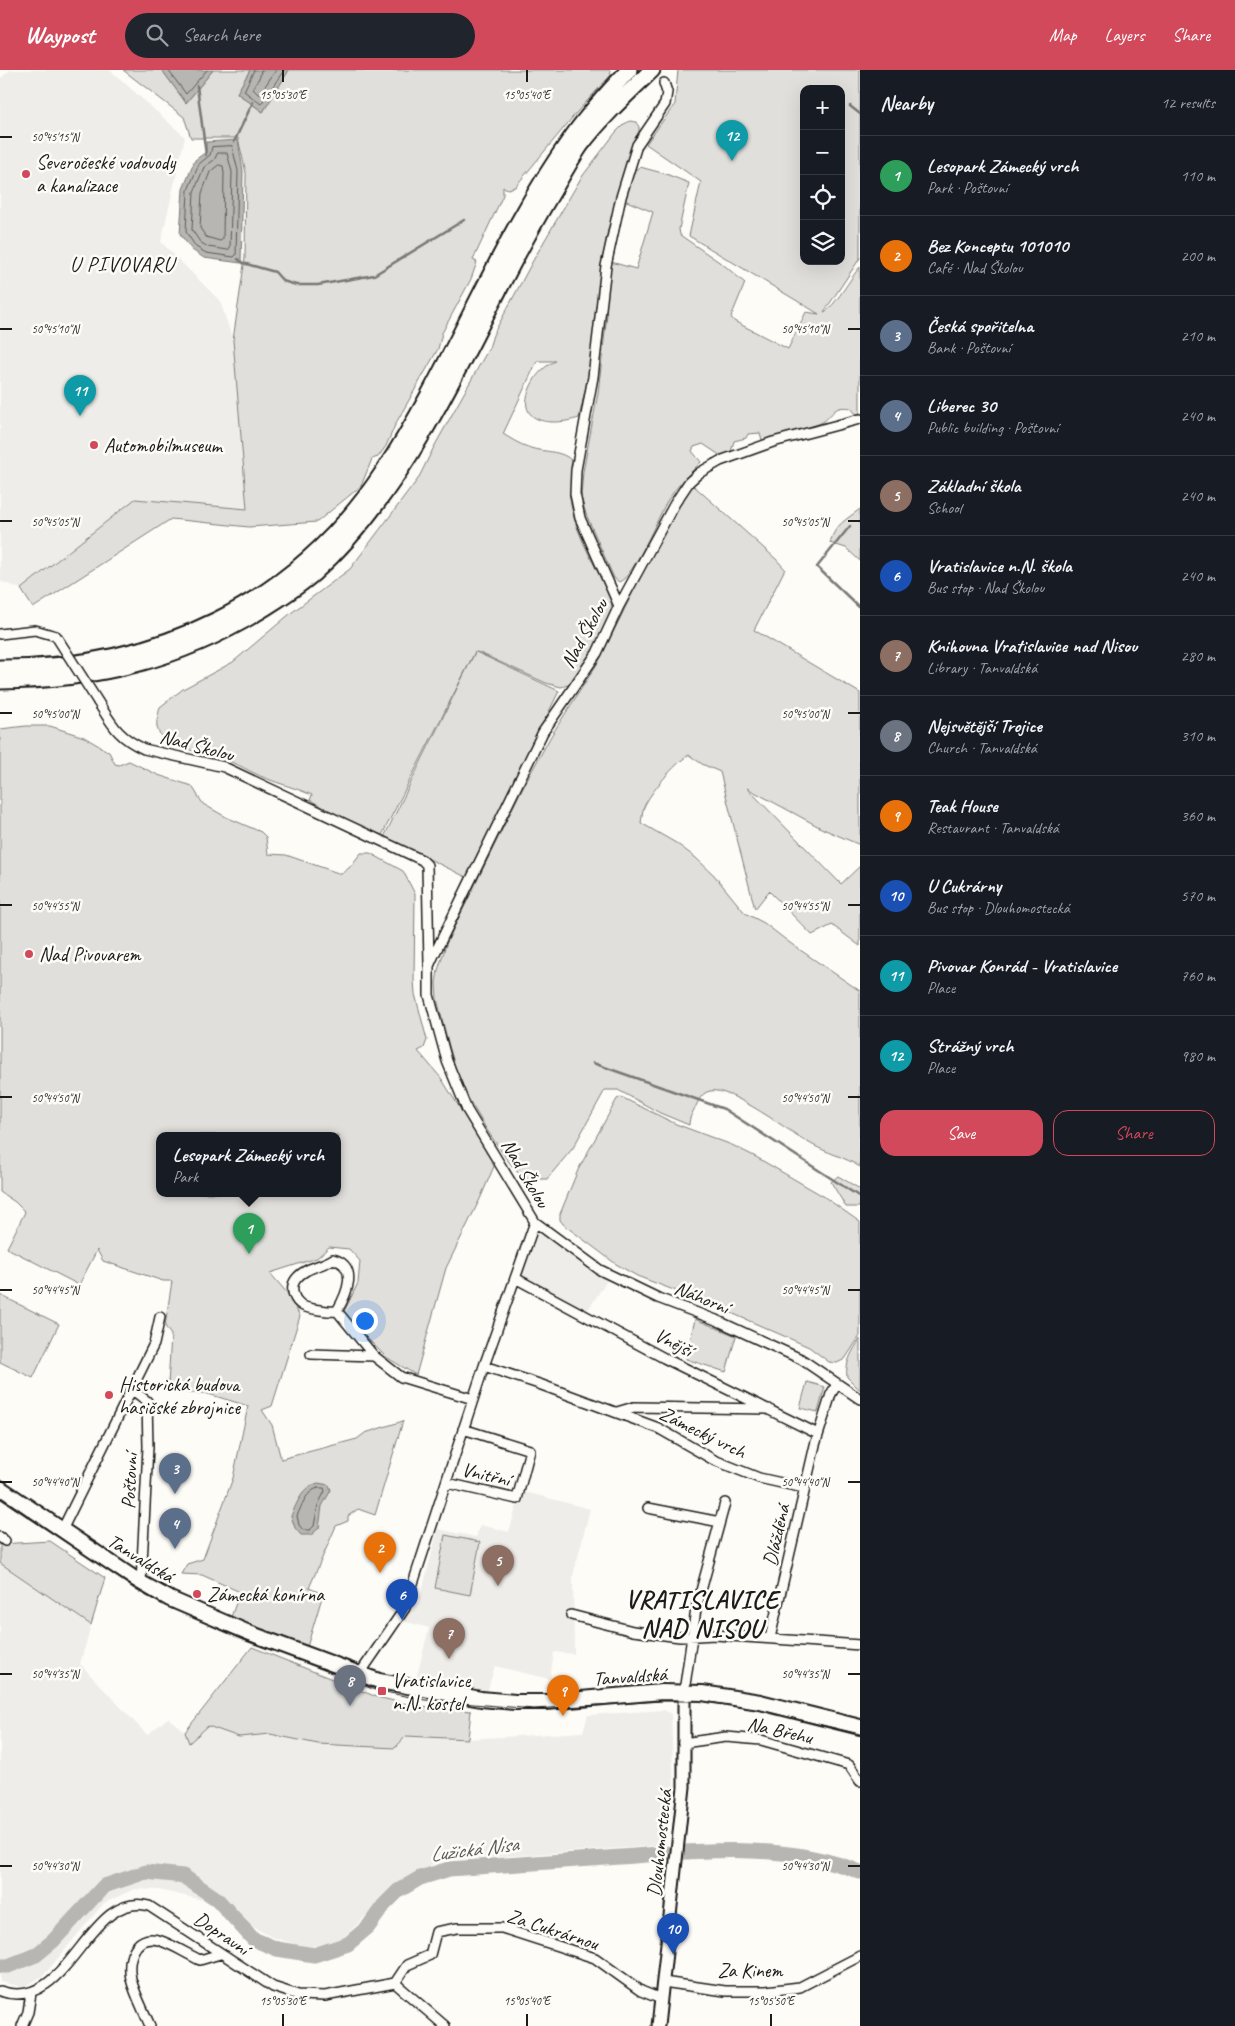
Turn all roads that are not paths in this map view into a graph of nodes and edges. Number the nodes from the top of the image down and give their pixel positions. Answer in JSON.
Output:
{"nodes":[{"id":1,"x":629,"y":70,"type":"edge"},
{"id":2,"x":647,"y":75,"type":"edge"},
{"id":3,"x":664,"y":84,"type":"dead end"},
{"id":4,"x":860,"y":419,"type":"edge"},
{"id":5,"x":619,"y":606,"type":"junction"},
{"id":6,"x":0,"y":634,"type":"edge"},
{"id":7,"x":97,"y":666,"type":"junction"},
{"id":8,"x":0,"y":668,"type":"edge"},
{"id":9,"x":59,"y":672,"type":"junction"},
{"id":10,"x":0,"y":682,"type":"edge"},
{"id":11,"x":429,"y":966,"type":"junction"},
{"id":12,"x":535,"y":1222,"type":"junction"},
{"id":13,"x":516,"y":1278,"type":"junction"},
{"id":14,"x":337,"y":1311,"type":"junction"},
{"id":15,"x":160,"y":1317,"type":"dead end"},
{"id":16,"x":311,"y":1354,"type":"dead end"},
{"id":17,"x":374,"y":1356,"type":"junction"},
{"id":18,"x":484,"y":1366,"type":"junction"},
{"id":19,"x":837,"y":1384,"type":"junction"},
{"id":20,"x":131,"y":1389,"type":"junction"},
{"id":21,"x":473,"y":1399,"type":"junction"},
{"id":22,"x":860,"y":1399,"type":"edge"},
{"id":23,"x":771,"y":1409,"type":"junction"},
{"id":24,"x":617,"y":1412,"type":"junction"},
{"id":25,"x":463,"y":1430,"type":"junction"},
{"id":26,"x":818,"y":1434,"type":"junction"},
{"id":27,"x":447,"y":1483,"type":"junction"},
{"id":28,"x":0,"y":1488,"type":"edge"},
{"id":29,"x":804,"y":1488,"type":"junction"},
{"id":30,"x":725,"y":1503,"type":"dead end"},
{"id":31,"x":648,"y":1508,"type":"dead end"},
{"id":32,"x":720,"y":1522,"type":"junction"},
{"id":33,"x":62,"y":1530,"type":"junction"},
{"id":34,"x":141,"y":1583,"type":"junction"},
{"id":35,"x":571,"y":1615,"type":"dead end"},
{"id":36,"x":691,"y":1636,"type":"junction"},
{"id":37,"x":770,"y":1638,"type":"junction"},
{"id":38,"x":860,"y":1646,"type":"edge"},
{"id":39,"x":359,"y":1675,"type":"junction"},
{"id":40,"x":684,"y":1692,"type":"junction"},
{"id":41,"x":860,"y":1727,"type":"edge"},
{"id":42,"x":683,"y":1744,"type":"junction"},
{"id":43,"x":860,"y":1781,"type":"edge"},
{"id":44,"x":220,"y":1954,"type":"junction"},
{"id":45,"x":860,"y":1956,"type":"edge"},
{"id":46,"x":663,"y":1982,"type":"junction"},
{"id":47,"x":395,"y":1983,"type":"junction"},
{"id":48,"x":0,"y":1991,"type":"edge"},
{"id":49,"x":31,"y":1993,"type":"junction"},
{"id":50,"x":661,"y":1999,"type":"junction"},
{"id":51,"x":22,"y":2026,"type":"edge"},
{"id":52,"x":150,"y":2026,"type":"edge"},
{"id":53,"x":445,"y":2026,"type":"edge"},
{"id":54,"x":658,"y":2026,"type":"edge"}],
"edges":[{"from":1,"to":7,"type":"highway"},
{"from":2,"to":7,"type":"highway"},
{"from":3,"to":5,"type":"street"},
{"from":4,"to":5,"type":"street","name":"Nad Školou"},
{"from":5,"to":11,"type":"street","name":"Nad Školou"},
{"from":6,"to":11,"type":"street","name":"Nad Školou","bridge":true},
{"from":7,"to":9,"type":"highway"},
{"from":8,"to":9,"type":"highway"},
{"from":9,"to":10,"type":"highway"},
{"from":11,"to":12,"type":"street","name":"Nad Školou"},
{"from":12,"to":13,"type":"street","name":"Nad Školou"},
{"from":12,"to":19,"type":"street","name":"Náhorní"},
{"from":13,"to":18,"type":"street","name":"Nad Školou"},
{"from":13,"to":23,"type":"street","name":"Vnější"},
{"from":14,"to":14,"type":"street"},
{"from":14,"to":17,"type":"street"},
{"from":15,"to":20,"type":"street"},
{"from":16,"to":17,"type":"street"},
{"from":17,"to":21,"type":"street"},
{"from":18,"to":21,"type":"street","name":"Nad Školou"},
{"from":18,"to":24,"type":"street","name":"Zámecký vrch"},
{"from":19,"to":22,"type":"street","name":"Náhorní"},
{"from":19,"to":26,"type":"street","name":"Dlážděná"},
{"from":20,"to":33,"type":"street"},
{"from":20,"to":34,"type":"street","name":"Poštovní"},
{"from":21,"to":25,"type":"street","name":"Nad Školou"},
{"from":23,"to":24,"type":"street","name":"Zámecký vrch"},
{"from":23,"to":26,"type":"street","name":"Vnější"},
{"from":24,"to":29,"type":"street","name":"Zámecký vrch"},
{"from":25,"to":27,"type":"street","name":"Nad Školou"},
{"from":25,"to":27,"type":"street","name":"Vnitřní"},
{"from":26,"to":29,"type":"street","name":"Dlážděná"},
{"from":27,"to":39,"type":"street","name":"Nad Školou"},
{"from":28,"to":33,"type":"main road","name":"Tanvaldská"},
{"from":29,"to":37,"type":"street","name":"Dlážděná"},
{"from":30,"to":32,"type":"street"},
{"from":31,"to":32,"type":"street"},
{"from":32,"to":36,"type":"street"},
{"from":33,"to":34,"type":"main road","name":"Tanvaldská"},
{"from":34,"to":39,"type":"main road","name":"Tanvaldská"},
{"from":35,"to":36,"type":"street"},
{"from":36,"to":37,"type":"street"},
{"from":36,"to":40,"type":"street"},
{"from":37,"to":38,"type":"street"},
{"from":39,"to":40,"type":"main road","name":"Tanvaldská"},
{"from":40,"to":41,"type":"main road","name":"Tanvaldská"},
{"from":40,"to":42,"type":"street","name":"Dlouhomostecká"},
{"from":42,"to":43,"type":"street","name":"Na Břehu"},
{"from":42,"to":46,"type":"street","name":"Dlouhomostecká"},
{"from":44,"to":47,"type":"street","name":"Dopravní"},
{"from":44,"to":49,"type":"street","name":"Dopravní"},
{"from":44,"to":52,"type":"street"},
{"from":45,"to":46,"type":"street","name":"Za Kinem"},
{"from":46,"to":50,"type":"street","name":"Dlouhomostecká"},
{"from":47,"to":50,"type":"street","name":"Za Cukrárnou"},
{"from":47,"to":53,"type":"street"},
{"from":48,"to":49,"type":"street"},
{"from":49,"to":51,"type":"street"},
{"from":50,"to":54,"type":"street","name":"Dlouhomostecká"}]}
